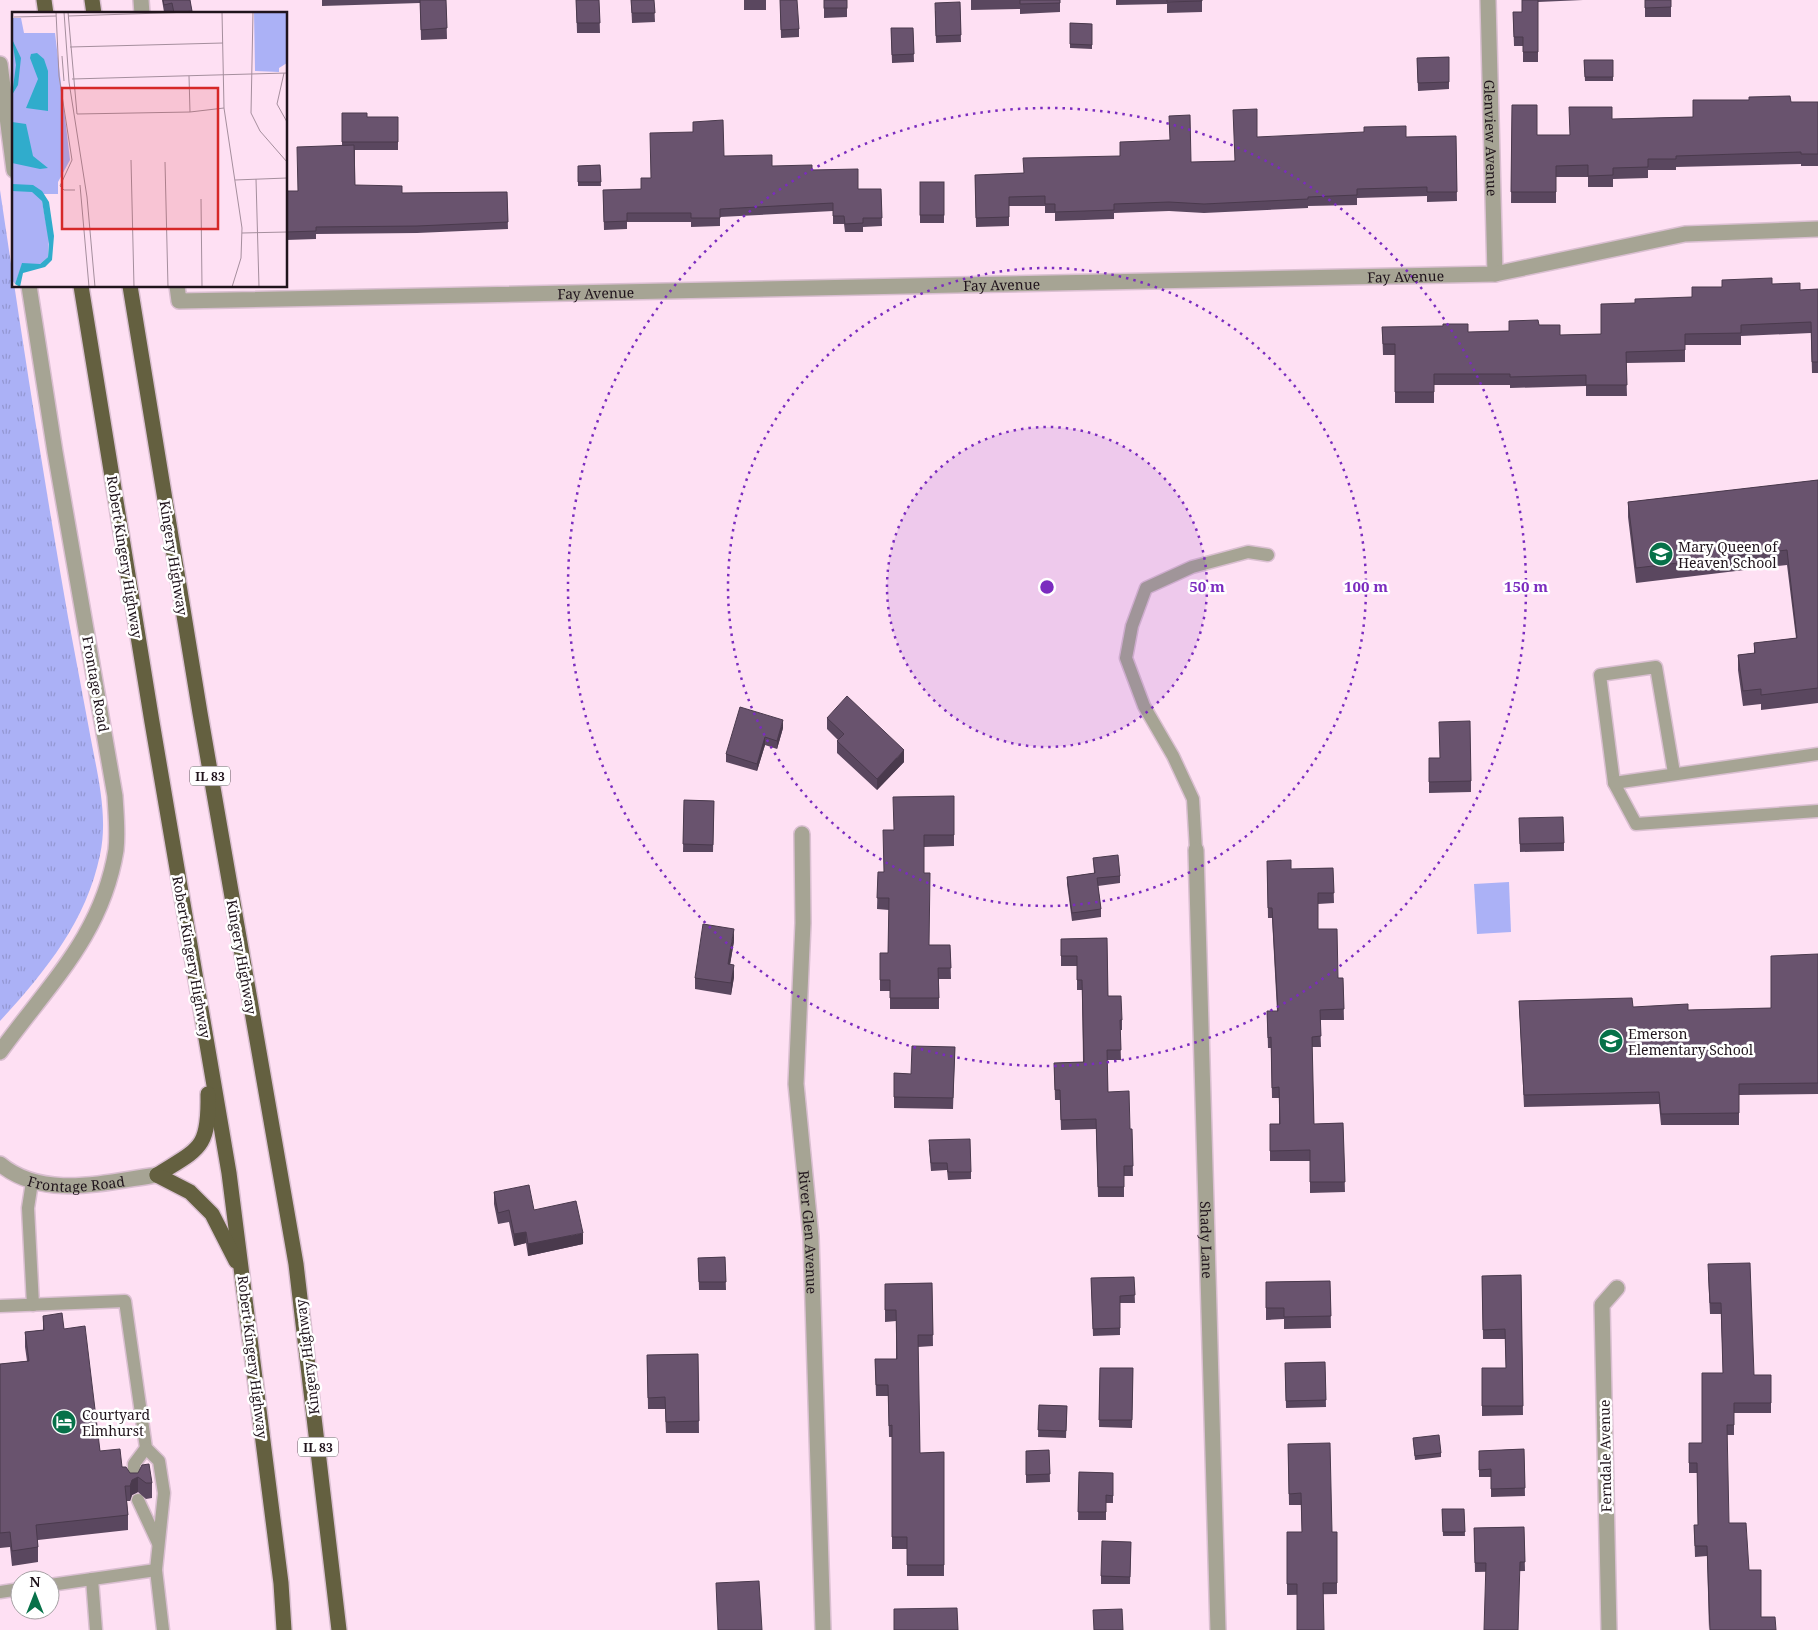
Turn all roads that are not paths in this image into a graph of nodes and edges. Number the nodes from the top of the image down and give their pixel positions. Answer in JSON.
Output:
{"nodes":[{"id":1,"x":1488,"y":0,"type":"edge"},
{"id":2,"x":0,"y":64,"type":"edge"},
{"id":3,"x":12,"y":155,"type":"edge"},
{"id":4,"x":1818,"y":229,"type":"edge"},
{"id":5,"x":1495,"y":274,"type":"junction"},
{"id":6,"x":29,"y":288,"type":"edge"},
{"id":7,"x":81,"y":288,"type":"edge"},
{"id":8,"x":130,"y":288,"type":"edge"},
{"id":9,"x":178,"y":294,"type":"edge"},
{"id":10,"x":1268,"y":555,"type":"dead end"},
{"id":11,"x":1818,"y":754,"type":"edge"},
{"id":12,"x":1674,"y":773,"type":"junction"},
{"id":13,"x":1614,"y":783,"type":"junction"},
{"id":14,"x":1818,"y":811,"type":"edge"},
{"id":15,"x":802,"y":834,"type":"dead end"},
{"id":16,"x":1196,"y":850,"type":"joint"},
{"id":17,"x":208,"y":1047,"type":"junction"},
{"id":18,"x":0,"y":1052,"type":"edge"},
{"id":19,"x":0,"y":1164,"type":"edge"},
{"id":20,"x":157,"y":1175,"type":"junction"},
{"id":21,"x":32,"y":1182,"type":"junction"},
{"id":22,"x":242,"y":1271,"type":"junction"},
{"id":23,"x":1617,"y":1288,"type":"dead end"},
{"id":24,"x":33,"y":1305,"type":"junction"},
{"id":25,"x":0,"y":1306,"type":"edge"},
{"id":26,"x":146,"y":1448,"type":"junction"},
{"id":27,"x":134,"y":1481,"type":"edge"},
{"id":28,"x":138,"y":1500,"type":"edge"},
{"id":29,"x":159,"y":1544,"type":"junction"},
{"id":30,"x":156,"y":1570,"type":"junction"},
{"id":31,"x":92,"y":1579,"type":"junction"},
{"id":32,"x":60,"y":1584,"type":"edge"},
{"id":33,"x":96,"y":1630,"type":"edge"},
{"id":34,"x":163,"y":1630,"type":"edge"},
{"id":35,"x":284,"y":1630,"type":"edge"},
{"id":36,"x":339,"y":1630,"type":"edge"},
{"id":37,"x":823,"y":1630,"type":"edge"},
{"id":38,"x":1218,"y":1630,"type":"edge"},
{"id":39,"x":1610,"y":1630,"type":"edge"}],
"edges":[{"from":1,"to":5,"type":"street","name":"Glenview Avenue"},
{"from":2,"to":3,"type":"street"},
{"from":4,"to":5,"type":"street","name":"Fay Avenue"},
{"from":5,"to":9,"type":"street","name":"Fay Avenue"},
{"from":6,"to":18,"type":"street","name":"Frontage Road"},
{"from":7,"to":17,"type":"highway","name":"Robert Kingery Highway"},
{"from":8,"to":36,"type":"highway","name":"Kingery Highway","number":"IL 83"},
{"from":10,"to":16,"type":"lane"},
{"from":11,"to":12,"type":"lane"},
{"from":12,"to":13,"type":"lane"},
{"from":12,"to":13,"type":"lane"},
{"from":13,"to":14,"type":"lane"},
{"from":15,"to":37,"type":"street","name":"River Glen Avenue"},
{"from":16,"to":38,"type":"street","name":"Shady Lane"},
{"from":17,"to":20,"type":"highway"},
{"from":17,"to":22,"type":"highway","name":"Robert Kingery Highway"},
{"from":19,"to":21,"type":"street","name":"Frontage Road"},
{"from":20,"to":21,"type":"street","name":"Frontage Road"},
{"from":20,"to":22,"type":"highway"},
{"from":21,"to":24,"type":"lane"},
{"from":22,"to":35,"type":"highway","name":"Robert Kingery Highway"},
{"from":23,"to":39,"type":"street","name":"Ferndale Avenue"},
{"from":24,"to":25,"type":"lane"},
{"from":24,"to":26,"type":"lane"},
{"from":26,"to":27,"type":"lane"},
{"from":26,"to":29,"type":"lane"},
{"from":28,"to":29,"type":"lane"},
{"from":29,"to":30,"type":"lane"},
{"from":30,"to":31,"type":"lane"},
{"from":30,"to":34,"type":"lane"},
{"from":31,"to":32,"type":"lane"},
{"from":31,"to":33,"type":"lane"}]}
